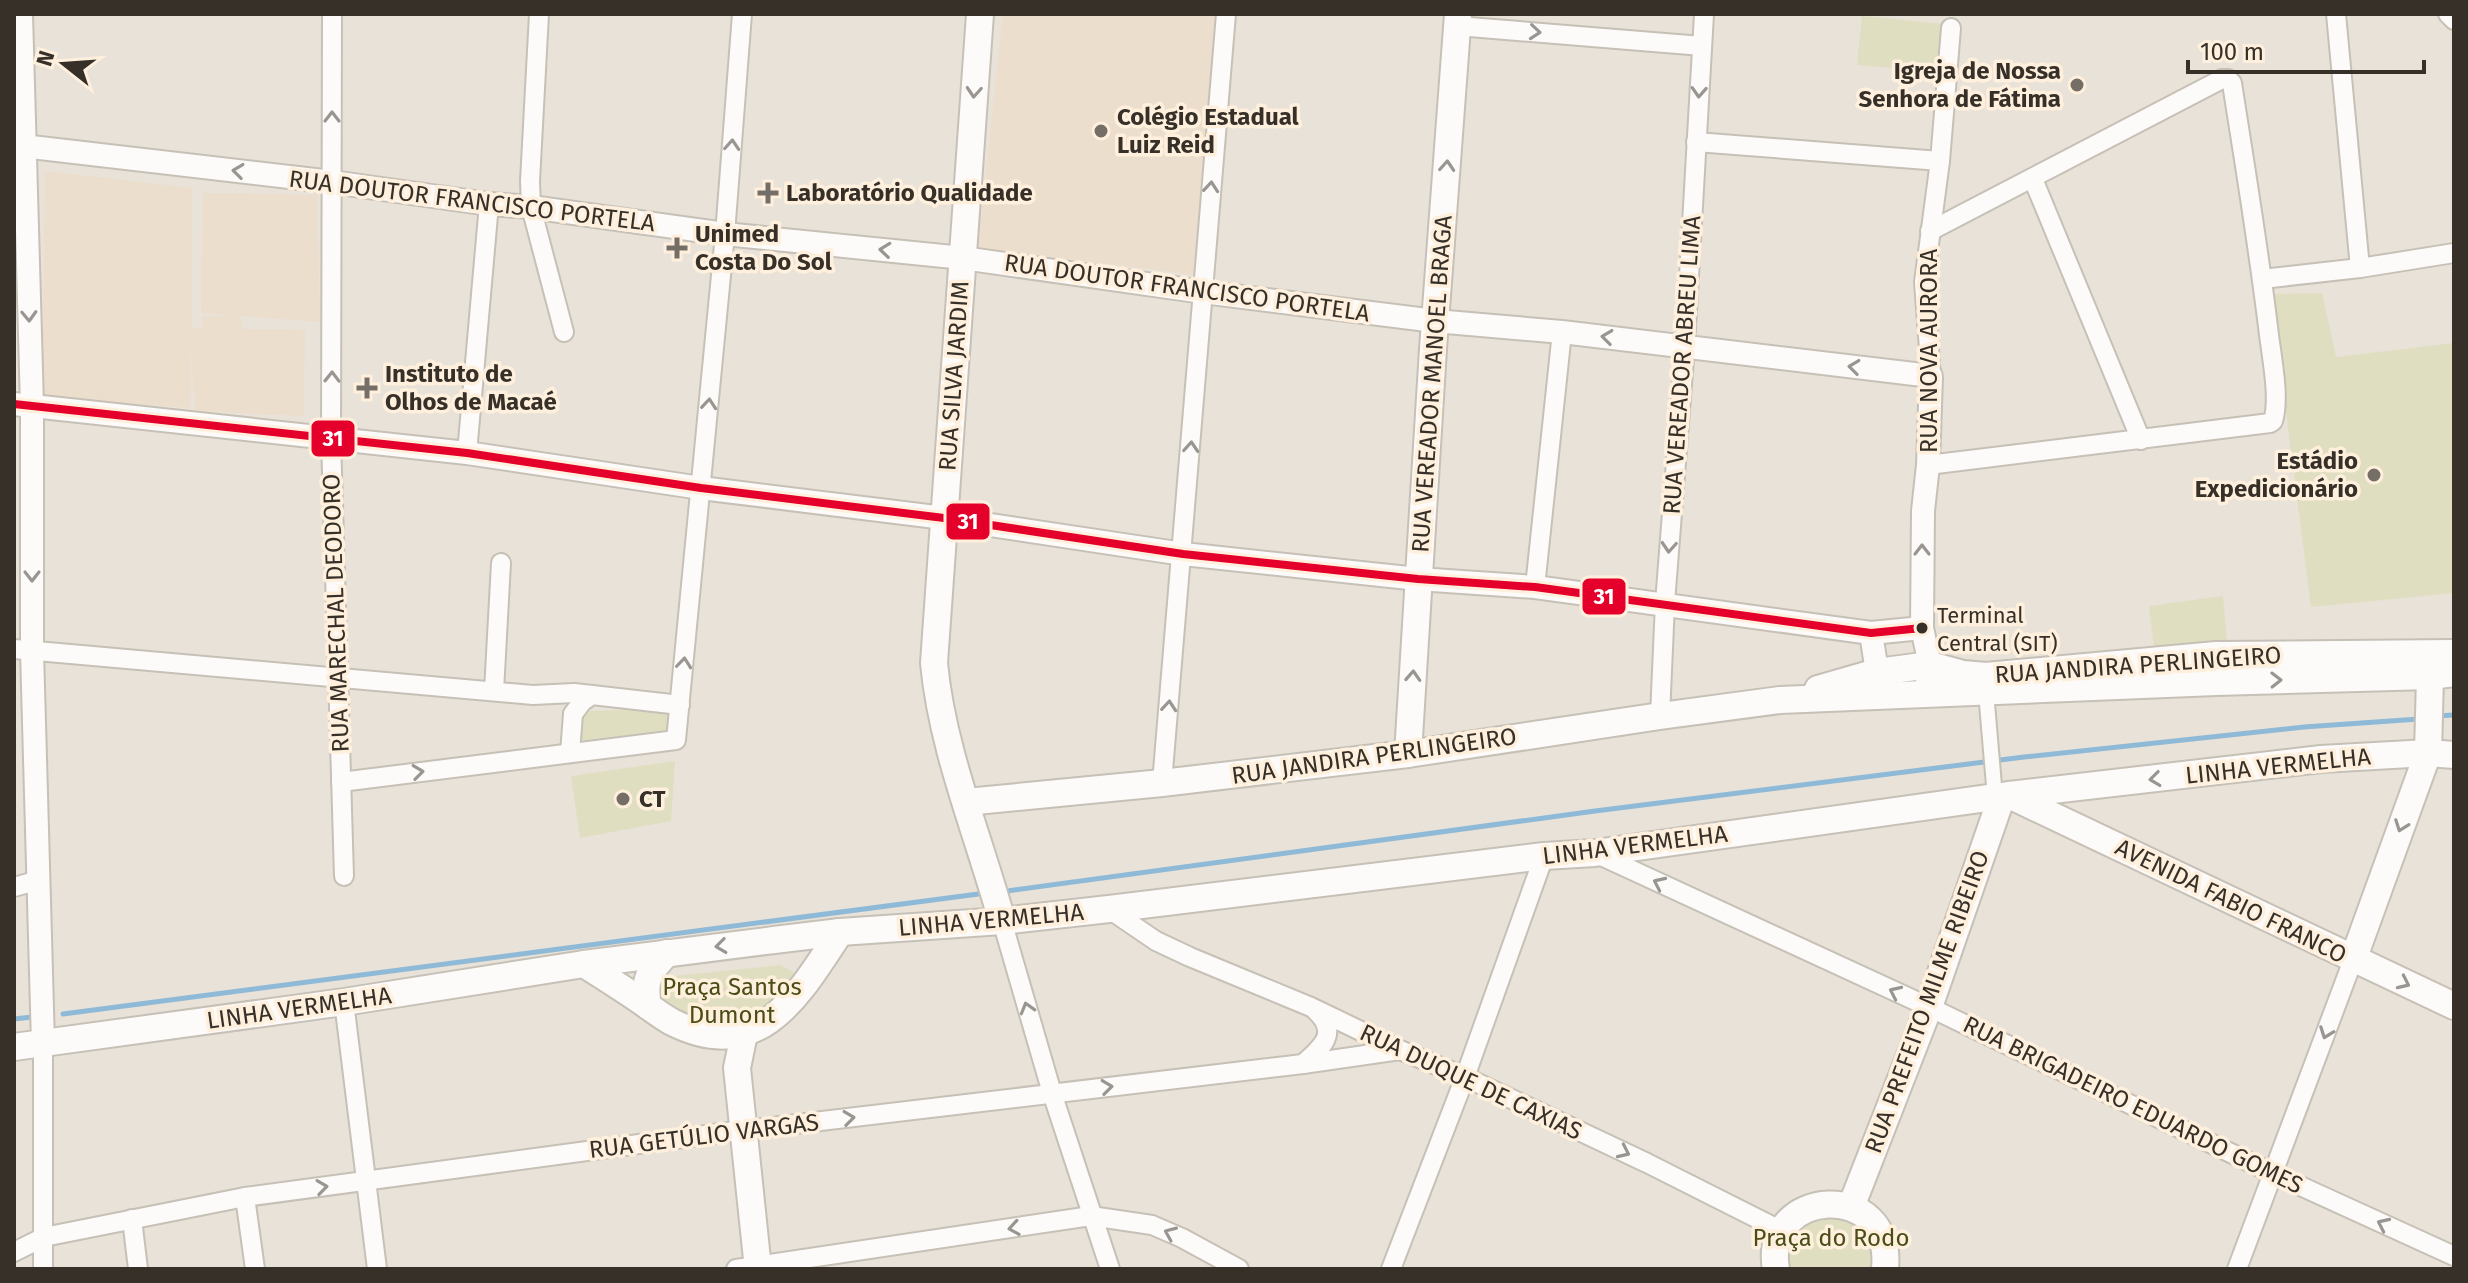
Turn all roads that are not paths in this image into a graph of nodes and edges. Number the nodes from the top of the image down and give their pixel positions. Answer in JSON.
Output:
{"nodes":[{"id":1,"x":21,"y":14,"type":"edge"},
{"id":2,"x":332,"y":14,"type":"edge"},
{"id":3,"x":539,"y":14,"type":"edge"},
{"id":4,"x":742,"y":14,"type":"edge"},
{"id":5,"x":980,"y":14,"type":"edge"},
{"id":6,"x":1226,"y":14,"type":"edge"},
{"id":7,"x":1704,"y":14,"type":"edge"},
{"id":8,"x":2336,"y":14,"type":"edge"},
{"id":9,"x":2448,"y":14,"type":"edge"},
{"id":10,"x":1458,"y":20,"type":"edge"},
{"id":11,"x":2454,"y":20,"type":"edge"},
{"id":12,"x":1951,"y":28,"type":"dead end"},
{"id":13,"x":1702,"y":46,"type":"junction"},
{"id":14,"x":1696,"y":142,"type":"junction"},
{"id":15,"x":19,"y":145,"type":"edge"},
{"id":16,"x":1940,"y":161,"type":"junction"},
{"id":17,"x":2033,"y":179,"type":"junction"},
{"id":18,"x":332,"y":182,"type":"junction"},
{"id":19,"x":489,"y":204,"type":"junction"},
{"id":20,"x":531,"y":207,"type":"junction"},
{"id":21,"x":1930,"y":231,"type":"junction"},
{"id":22,"x":725,"y":234,"type":"junction"},
{"id":23,"x":2454,"y":253,"type":"edge"},
{"id":24,"x":963,"y":258,"type":"junction"},
{"id":25,"x":2360,"y":268,"type":"junction"},
{"id":26,"x":2262,"y":279,"type":"junction"},
{"id":27,"x":1203,"y":292,"type":"junction"},
{"id":28,"x":1435,"y":321,"type":"junction"},
{"id":29,"x":564,"y":332,"type":"dead end"},
{"id":30,"x":1562,"y":332,"type":"junction"},
{"id":31,"x":1685,"y":346,"type":"junction"},
{"id":32,"x":1931,"y":376,"type":"junction"},
{"id":33,"x":23,"y":405,"type":"edge"},
{"id":34,"x":331,"y":439,"type":"junction"},
{"id":35,"x":2141,"y":440,"type":"junction"},
{"id":36,"x":467,"y":453,"type":"junction"},
{"id":37,"x":1928,"y":465,"type":"junction"},
{"id":38,"x":701,"y":488,"type":"junction"},
{"id":39,"x":944,"y":518,"type":"junction"},
{"id":40,"x":1183,"y":554,"type":"junction"},
{"id":41,"x":501,"y":563,"type":"dead end"},
{"id":42,"x":1418,"y":579,"type":"junction"},
{"id":43,"x":1535,"y":587,"type":"junction"},
{"id":44,"x":1665,"y":603,"type":"junction"},
{"id":45,"x":1922,"y":628,"type":"junction"},
{"id":46,"x":1871,"y":633,"type":"junction"},
{"id":47,"x":23,"y":650,"type":"edge"},
{"id":48,"x":2454,"y":653,"type":"edge"},
{"id":49,"x":2216,"y":655,"type":"junction"},
{"id":50,"x":1930,"y":665,"type":"junction"},
{"id":51,"x":2434,"y":668,"type":"edge"},
{"id":52,"x":1877,"y":672,"type":"junction"},
{"id":53,"x":339,"y":679,"type":"junction"},
{"id":54,"x":2216,"y":682,"type":"junction"},
{"id":55,"x":494,"y":691,"type":"junction"},
{"id":56,"x":1986,"y":692,"type":"junction"},
{"id":57,"x":533,"y":695,"type":"junction"},
{"id":58,"x":592,"y":695,"type":"junction"},
{"id":59,"x":1925,"y":695,"type":"junction"},
{"id":60,"x":1890,"y":696,"type":"junction"},
{"id":61,"x":1780,"y":700,"type":"junction"},
{"id":62,"x":680,"y":705,"type":"junction"},
{"id":63,"x":573,"y":714,"type":"junction"},
{"id":64,"x":1660,"y":716,"type":"junction"},
{"id":65,"x":2437,"y":751,"type":"edge"},
{"id":66,"x":570,"y":753,"type":"junction"},
{"id":67,"x":1408,"y":754,"type":"junction"},
{"id":68,"x":341,"y":782,"type":"junction"},
{"id":69,"x":1162,"y":783,"type":"junction"},
{"id":70,"x":2071,"y":788,"type":"junction"},
{"id":71,"x":2000,"y":790,"type":"junction"},
{"id":72,"x":966,"y":802,"type":"junction"},
{"id":73,"x":2057,"y":818,"type":"junction"},
{"id":74,"x":1595,"y":853,"type":"junction"},
{"id":75,"x":1544,"y":856,"type":"junction"},
{"id":76,"x":344,"y":876,"type":"dead end"},
{"id":77,"x":39,"y":880,"type":"junction"},
{"id":78,"x":14,"y":887,"type":"edge"},
{"id":79,"x":998,"y":902,"type":"junction"},
{"id":80,"x":1162,"y":902,"type":"junction"},
{"id":81,"x":1109,"y":909,"type":"junction"},
{"id":82,"x":840,"y":932,"type":"junction"},
{"id":83,"x":774,"y":940,"type":"junction"},
{"id":84,"x":1156,"y":941,"type":"junction"},
{"id":85,"x":667,"y":953,"type":"junction"},
{"id":86,"x":2353,"y":960,"type":"junction"},
{"id":87,"x":584,"y":964,"type":"junction"},
{"id":88,"x":793,"y":997,"type":"junction"},
{"id":89,"x":344,"y":1002,"type":"junction"},
{"id":90,"x":648,"y":1006,"type":"junction"},
{"id":91,"x":2454,"y":1006,"type":"edge"},
{"id":92,"x":1311,"y":1007,"type":"junction"},
{"id":93,"x":1929,"y":1007,"type":"junction"},
{"id":94,"x":732,"y":1036,"type":"junction"},
{"id":95,"x":43,"y":1044,"type":"junction"},
{"id":96,"x":14,"y":1047,"type":"edge"},
{"id":97,"x":1400,"y":1050,"type":"junction"},
{"id":98,"x":1303,"y":1064,"type":"junction"},
{"id":99,"x":1465,"y":1077,"type":"junction"},
{"id":100,"x":1052,"y":1093,"type":"junction"},
{"id":101,"x":743,"y":1130,"type":"junction"},
{"id":102,"x":2274,"y":1174,"type":"junction"},
{"id":103,"x":365,"y":1181,"type":"junction"},
{"id":104,"x":245,"y":1197,"type":"junction"},
{"id":105,"x":1851,"y":1207,"type":"junction"},
{"id":106,"x":1091,"y":1216,"type":"junction"},
{"id":107,"x":132,"y":1219,"type":"junction"},
{"id":108,"x":1782,"y":1231,"type":"junction"},
{"id":109,"x":44,"y":1237,"type":"junction"},
{"id":110,"x":14,"y":1252,"type":"edge"},
{"id":111,"x":2454,"y":1256,"type":"edge"},
{"id":112,"x":750,"y":1268,"type":"edge"},
{"id":113,"x":43,"y":1269,"type":"edge"},
{"id":114,"x":138,"y":1269,"type":"edge"},
{"id":115,"x":255,"y":1269,"type":"edge"},
{"id":116,"x":377,"y":1269,"type":"edge"},
{"id":117,"x":1110,"y":1269,"type":"edge"},
{"id":118,"x":1239,"y":1269,"type":"edge"},
{"id":119,"x":1391,"y":1269,"type":"edge"},
{"id":120,"x":1776,"y":1269,"type":"edge"},
{"id":121,"x":1885,"y":1269,"type":"edge"},
{"id":122,"x":2237,"y":1269,"type":"edge"}],
"edges":[{"from":1,"to":15,"type":"street"},
{"from":18,"to":2,"type":"street","name":"RUA MARECHAL DEODORO","one_way":true},
{"from":3,"to":20,"type":"street"},
{"from":22,"to":4,"type":"street","one_way":true},
{"from":5,"to":24,"type":"main road","name":"RUA SILVA JARDIM","one_way":true},
{"from":27,"to":6,"type":"street","one_way":true},
{"from":7,"to":13,"type":"street","name":"RUA VEREADOR ABREU LIMA"},
{"from":8,"to":25,"type":"street"},
{"from":9,"to":11,"type":"street"},
{"from":10,"to":13,"type":"street","one_way":true},
{"from":28,"to":10,"type":"main road","name":"RUA VEREADOR MANOEL BRAGA","one_way":true},
{"from":12,"to":16,"type":"street","name":"RUA NOVA AURORA"},
{"from":13,"to":14,"type":"street","name":"RUA VEREADOR ABREU LIMA","one_way":true},
{"from":14,"to":16,"type":"street"},
{"from":14,"to":31,"type":"street","name":"RUA VEREADOR ABREU LIMA"},
{"from":18,"to":15,"type":"street","name":"RUA DOUTOR FRANCISCO PORTELA","one_way":true},
{"from":15,"to":33,"type":"street","one_way":true},
{"from":16,"to":21,"type":"street","name":"RUA NOVA AURORA"},
{"from":17,"to":21,"type":"street"},
{"from":17,"to":26,"type":"street"},
{"from":17,"to":35,"type":"street"},
{"from":18,"to":19,"type":"street","name":"RUA DOUTOR FRANCISCO PORTELA"},
{"from":34,"to":18,"type":"street","name":"RUA MARECHAL DEODORO","one_way":true},
{"from":19,"to":20,"type":"street","name":"RUA DOUTOR FRANCISCO PORTELA"},
{"from":19,"to":36,"type":"street"},
{"from":20,"to":22,"type":"street","name":"RUA DOUTOR FRANCISCO PORTELA"},
{"from":20,"to":29,"type":"street"},
{"from":21,"to":32,"type":"street","name":"RUA NOVA AURORA"},
{"from":24,"to":22,"type":"street","name":"RUA DOUTOR FRANCISCO PORTELA","one_way":true},
{"from":38,"to":22,"type":"street","one_way":true},
{"from":23,"to":25,"type":"street"},
{"from":24,"to":27,"type":"street","name":"RUA DOUTOR FRANCISCO PORTELA"},
{"from":24,"to":39,"type":"main road","name":"RUA SILVA JARDIM"},
{"from":25,"to":26,"type":"street"},
{"from":26,"to":35,"type":"street"},
{"from":27,"to":28,"type":"street","name":"RUA DOUTOR FRANCISCO PORTELA"},
{"from":40,"to":27,"type":"street","one_way":true},
{"from":28,"to":30,"type":"street","name":"RUA DOUTOR FRANCISCO PORTELA"},
{"from":28,"to":42,"type":"main road","name":"RUA VEREADOR MANOEL BRAGA"},
{"from":31,"to":30,"type":"street","name":"RUA DOUTOR FRANCISCO PORTELA","one_way":true},
{"from":30,"to":43,"type":"street"},
{"from":32,"to":31,"type":"street","name":"RUA DOUTOR FRANCISCO PORTELA","one_way":true},
{"from":31,"to":44,"type":"street","name":"RUA VEREADOR ABREU LIMA","one_way":true},
{"from":32,"to":37,"type":"street","name":"RUA NOVA AURORA"},
{"from":33,"to":34,"type":"street"},
{"from":33,"to":47,"type":"street","one_way":true},
{"from":34,"to":36,"type":"street"},
{"from":34,"to":53,"type":"street","name":"RUA MARECHAL DEODORO"},
{"from":35,"to":37,"type":"street"},
{"from":36,"to":38,"type":"street"},
{"from":45,"to":37,"type":"street","name":"RUA NOVA AURORA","one_way":true},
{"from":38,"to":39,"type":"street"},
{"from":62,"to":38,"type":"street","one_way":true},
{"from":39,"to":40,"type":"street"},
{"from":39,"to":72,"type":"main road","name":"RUA SILVA JARDIM"},
{"from":40,"to":42,"type":"street"},
{"from":69,"to":40,"type":"street","one_way":true},
{"from":41,"to":55,"type":"street"},
{"from":42,"to":43,"type":"street"},
{"from":67,"to":42,"type":"main road","name":"RUA VEREADOR MANOEL BRAGA","one_way":true},
{"from":43,"to":44,"type":"street"},
{"from":44,"to":46,"type":"street"},
{"from":44,"to":64,"type":"street","name":"RUA VEREADOR ABREU LIMA"},
{"from":45,"to":46,"type":"street"},
{"from":45,"to":50,"type":"street","name":"RUA NOVA AURORA"},
{"from":46,"to":52,"type":"street"},
{"from":47,"to":53,"type":"street"},
{"from":47,"to":77,"type":"street"},
{"from":48,"to":51,"type":"main road","name":"RUA JANDIRA PERLINGEIRO"},
{"from":49,"to":50,"type":"main road","name":"RUA JANDIRA PERLINGEIRO"},
{"from":49,"to":51,"type":"main road","name":"RUA JANDIRA PERLINGEIRO"},
{"from":49,"to":54,"type":"main road"},
{"from":50,"to":52,"type":"main road","name":"RUA JANDIRA PERLINGEIRO"},
{"from":50,"to":59,"type":"street"},
{"from":54,"to":51,"type":"main road","name":"RUA JANDIRA PERLINGEIRO","one_way":true},
{"from":51,"to":65,"type":"main road"},
{"from":52,"to":60,"type":"street"},
{"from":52,"to":61,"type":"main road","name":"RUA JANDIRA PERLINGEIRO"},
{"from":53,"to":55,"type":"street"},
{"from":53,"to":68,"type":"street","name":"RUA MARECHAL DEODORO"},
{"from":54,"to":56,"type":"main road","name":"RUA JANDIRA PERLINGEIRO"},
{"from":55,"to":57,"type":"street"},
{"from":56,"to":59,"type":"main road","name":"RUA JANDIRA PERLINGEIRO"},
{"from":56,"to":71,"type":"street"},
{"from":57,"to":58,"type":"street"},
{"from":57,"to":63,"type":"street"},
{"from":58,"to":62,"type":"street"},
{"from":58,"to":63,"type":"street"},
{"from":59,"to":60,"type":"main road","name":"RUA JANDIRA PERLINGEIRO"},
{"from":60,"to":61,"type":"main road","name":"RUA JANDIRA PERLINGEIRO"},
{"from":61,"to":64,"type":"main road","name":"RUA JANDIRA PERLINGEIRO"},
{"from":62,"to":66,"type":"street"},
{"from":63,"to":66,"type":"street"},
{"from":64,"to":67,"type":"main road","name":"RUA JANDIRA PERLINGEIRO"},
{"from":65,"to":70,"type":"main road","name":"LINHA VERMELHA","one_way":true},
{"from":65,"to":86,"type":"main road","one_way":true},
{"from":68,"to":66,"type":"street","one_way":true},
{"from":67,"to":69,"type":"main road","name":"RUA JANDIRA PERLINGEIRO"},
{"from":68,"to":76,"type":"street","name":"RUA MARECHAL DEODORO"},
{"from":69,"to":72,"type":"main road","name":"RUA JANDIRA PERLINGEIRO"},
{"from":70,"to":71,"type":"main road","name":"LINHA VERMELHA"},
{"from":70,"to":73,"type":"main road"},
{"from":71,"to":73,"type":"main road","name":"AVENIDA FABIO FRANCO"},
{"from":71,"to":74,"type":"main road","name":"LINHA VERMELHA"},
{"from":71,"to":93,"type":"main road","name":"RUA PREFEITO MILME RIBEIRO"},
{"from":72,"to":79,"type":"main road","name":"RUA SILVA JARDIM"},
{"from":73,"to":86,"type":"main road","name":"AVENIDA FABIO FRANCO"},
{"from":74,"to":75,"type":"main road","name":"LINHA VERMELHA"},
{"from":93,"to":74,"type":"street","name":"RUA BRIGADEIRO EDUARDO GOMES","one_way":true},
{"from":75,"to":80,"type":"main road","name":"LINHA VERMELHA"},
{"from":75,"to":99,"type":"street"},
{"from":77,"to":78,"type":"street"},
{"from":77,"to":95,"type":"street"},
{"from":79,"to":81,"type":"main road","name":"LINHA VERMELHA"},
{"from":79,"to":82,"type":"main road","name":"LINHA VERMELHA"},
{"from":100,"to":79,"type":"street","one_way":true},
{"from":80,"to":81,"type":"main road","name":"LINHA VERMELHA"},
{"from":80,"to":84,"type":"street"},
{"from":81,"to":84,"type":"street","name":"RUA DUQUE DE CAXIAS"},
{"from":82,"to":83,"type":"main road","name":"LINHA VERMELHA"},
{"from":82,"to":88,"type":"main road"},
{"from":83,"to":85,"type":"main road","name":"LINHA VERMELHA","one_way":true},
{"from":83,"to":88,"type":"main road"},
{"from":84,"to":92,"type":"street","name":"RUA DUQUE DE CAXIAS"},
{"from":85,"to":87,"type":"main road","name":"LINHA VERMELHA"},
{"from":85,"to":90,"type":"main road"},
{"from":86,"to":91,"type":"main road","name":"AVENIDA FABIO FRANCO","one_way":true},
{"from":86,"to":102,"type":"street","one_way":true},
{"from":87,"to":89,"type":"main road","name":"LINHA VERMELHA"},
{"from":87,"to":90,"type":"main road"},
{"from":88,"to":94,"type":"main road"},
{"from":89,"to":95,"type":"main road","name":"LINHA VERMELHA"},
{"from":89,"to":103,"type":"street"},
{"from":90,"to":94,"type":"main road"},
{"from":92,"to":97,"type":"street","name":"RUA DUQUE DE CAXIAS"},
{"from":92,"to":98,"type":"street"},
{"from":93,"to":102,"type":"street","name":"RUA BRIGADEIRO EDUARDO GOMES"},
{"from":93,"to":105,"type":"main road","name":"RUA PREFEITO MILME RIBEIRO"},
{"from":94,"to":101,"type":"main road"},
{"from":95,"to":96,"type":"main road","name":"LINHA VERMELHA"},
{"from":95,"to":109,"type":"street"},
{"from":97,"to":98,"type":"street","name":"RUA GETÚLIO VARGAS"},
{"from":97,"to":99,"type":"street","name":"RUA DUQUE DE CAXIAS"},
{"from":100,"to":98,"type":"street","name":"RUA GETÚLIO VARGAS","one_way":true},
{"from":99,"to":108,"type":"street","name":"RUA DUQUE DE CAXIAS","one_way":true},
{"from":99,"to":119,"type":"street"},
{"from":101,"to":100,"type":"street","name":"RUA GETÚLIO VARGAS","one_way":true},
{"from":100,"to":106,"type":"street"},
{"from":101,"to":103,"type":"street","name":"RUA GETÚLIO VARGAS"},
{"from":101,"to":112,"type":"main road"},
{"from":111,"to":102,"type":"street","name":"RUA BRIGADEIRO EDUARDO GOMES","one_way":true},
{"from":102,"to":122,"type":"street"},
{"from":104,"to":103,"type":"street","name":"RUA GETÚLIO VARGAS","one_way":true},
{"from":103,"to":116,"type":"street"},
{"from":104,"to":107,"type":"street","name":"RUA GETÚLIO VARGAS"},
{"from":104,"to":115,"type":"street"},
{"from":105,"to":108,"type":"main road"},
{"from":105,"to":121,"type":"main road"},
{"from":106,"to":112,"type":"street","one_way":true},
{"from":106,"to":117,"type":"street"},
{"from":118,"to":106,"type":"street","one_way":true},
{"from":107,"to":109,"type":"street","name":"RUA GETÚLIO VARGAS"},
{"from":107,"to":114,"type":"street"},
{"from":108,"to":120,"type":"main road"},
{"from":109,"to":110,"type":"street","name":"RUA GETÚLIO VARGAS"},
{"from":109,"to":113,"type":"street"}]}
